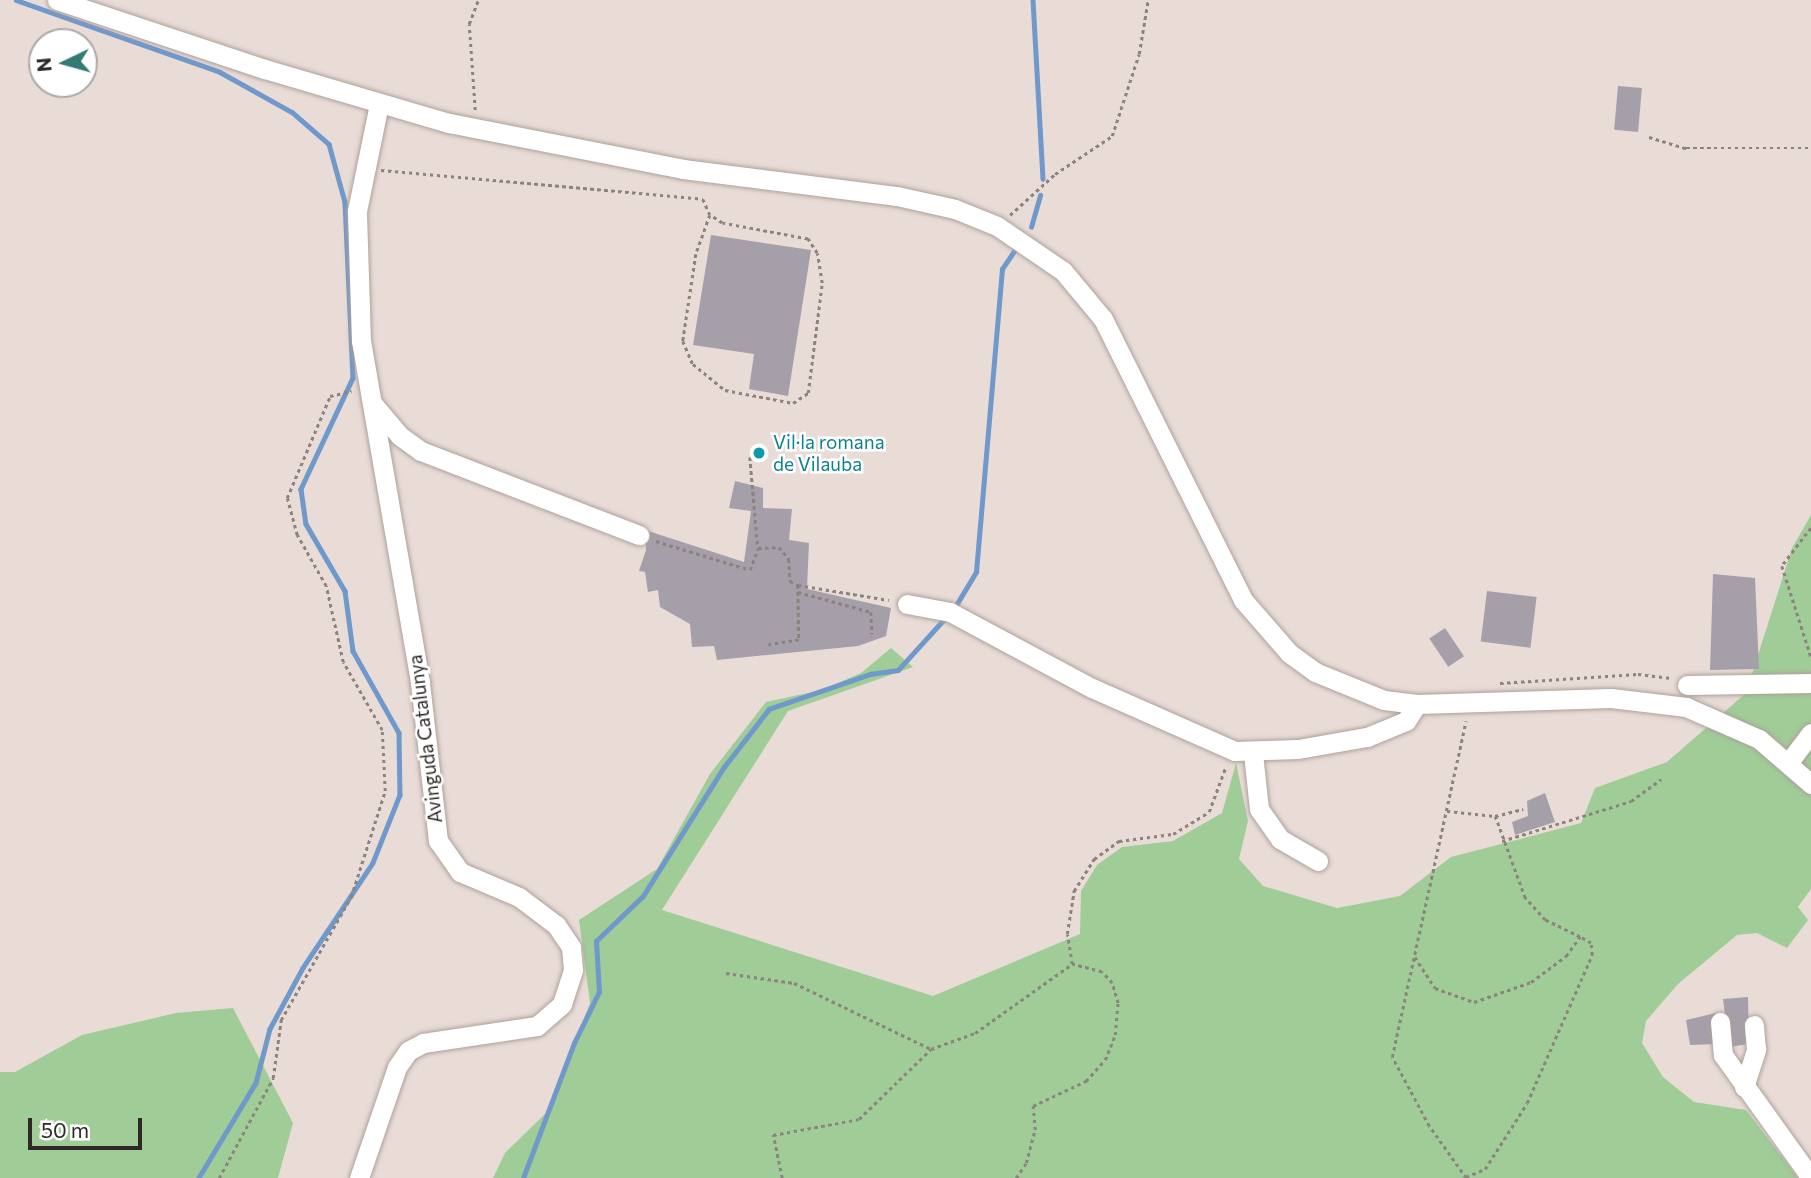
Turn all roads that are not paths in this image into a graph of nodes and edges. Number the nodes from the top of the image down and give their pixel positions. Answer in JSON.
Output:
{"nodes":[{"id":1,"x":57,"y":0,"type":"edge"},
{"id":2,"x":88,"y":5,"type":"edge"},
{"id":3,"x":379,"y":104,"type":"junction"},
{"id":4,"x":370,"y":394,"type":"junction"},
{"id":5,"x":639,"y":535,"type":"road end"},
{"id":6,"x":906,"y":604,"type":"road end"},
{"id":7,"x":1811,"y":683,"type":"edge"},
{"id":8,"x":1687,"y":685,"type":"road end"},
{"id":9,"x":1417,"y":704,"type":"junction"},
{"id":10,"x":1811,"y":733,"type":"edge"},
{"id":11,"x":1244,"y":752,"type":"junction"},
{"id":12,"x":1789,"y":762,"type":"junction"},
{"id":13,"x":1811,"y":784,"type":"edge"},
{"id":14,"x":1318,"y":861,"type":"dead end"},
{"id":15,"x":1720,"y":1022,"type":"dead end"},
{"id":16,"x":1754,"y":1026,"type":"dead end"},
{"id":17,"x":1744,"y":1087,"type":"junction"},
{"id":18,"x":359,"y":1178,"type":"edge"},
{"id":19,"x":1811,"y":1178,"type":"edge"}],
"edges":[{"from":1,"to":2,"type":"street"},
{"from":2,"to":3,"type":"street"},
{"from":3,"to":4,"type":"street","name":"Avinguda Catalunya"},
{"from":3,"to":9,"type":"street"},
{"from":4,"to":5,"type":"street"},
{"from":4,"to":18,"type":"street","name":"Avinguda Catalunya"},
{"from":6,"to":11,"type":"street"},
{"from":7,"to":8,"type":"street"},
{"from":9,"to":11,"type":"street"},
{"from":9,"to":12,"type":"street"},
{"from":10,"to":12,"type":"street"},
{"from":11,"to":14,"type":"street"},
{"from":12,"to":13,"type":"street"},
{"from":15,"to":17,"type":"street"},
{"from":16,"to":17,"type":"street"},
{"from":17,"to":19,"type":"street"}]}
